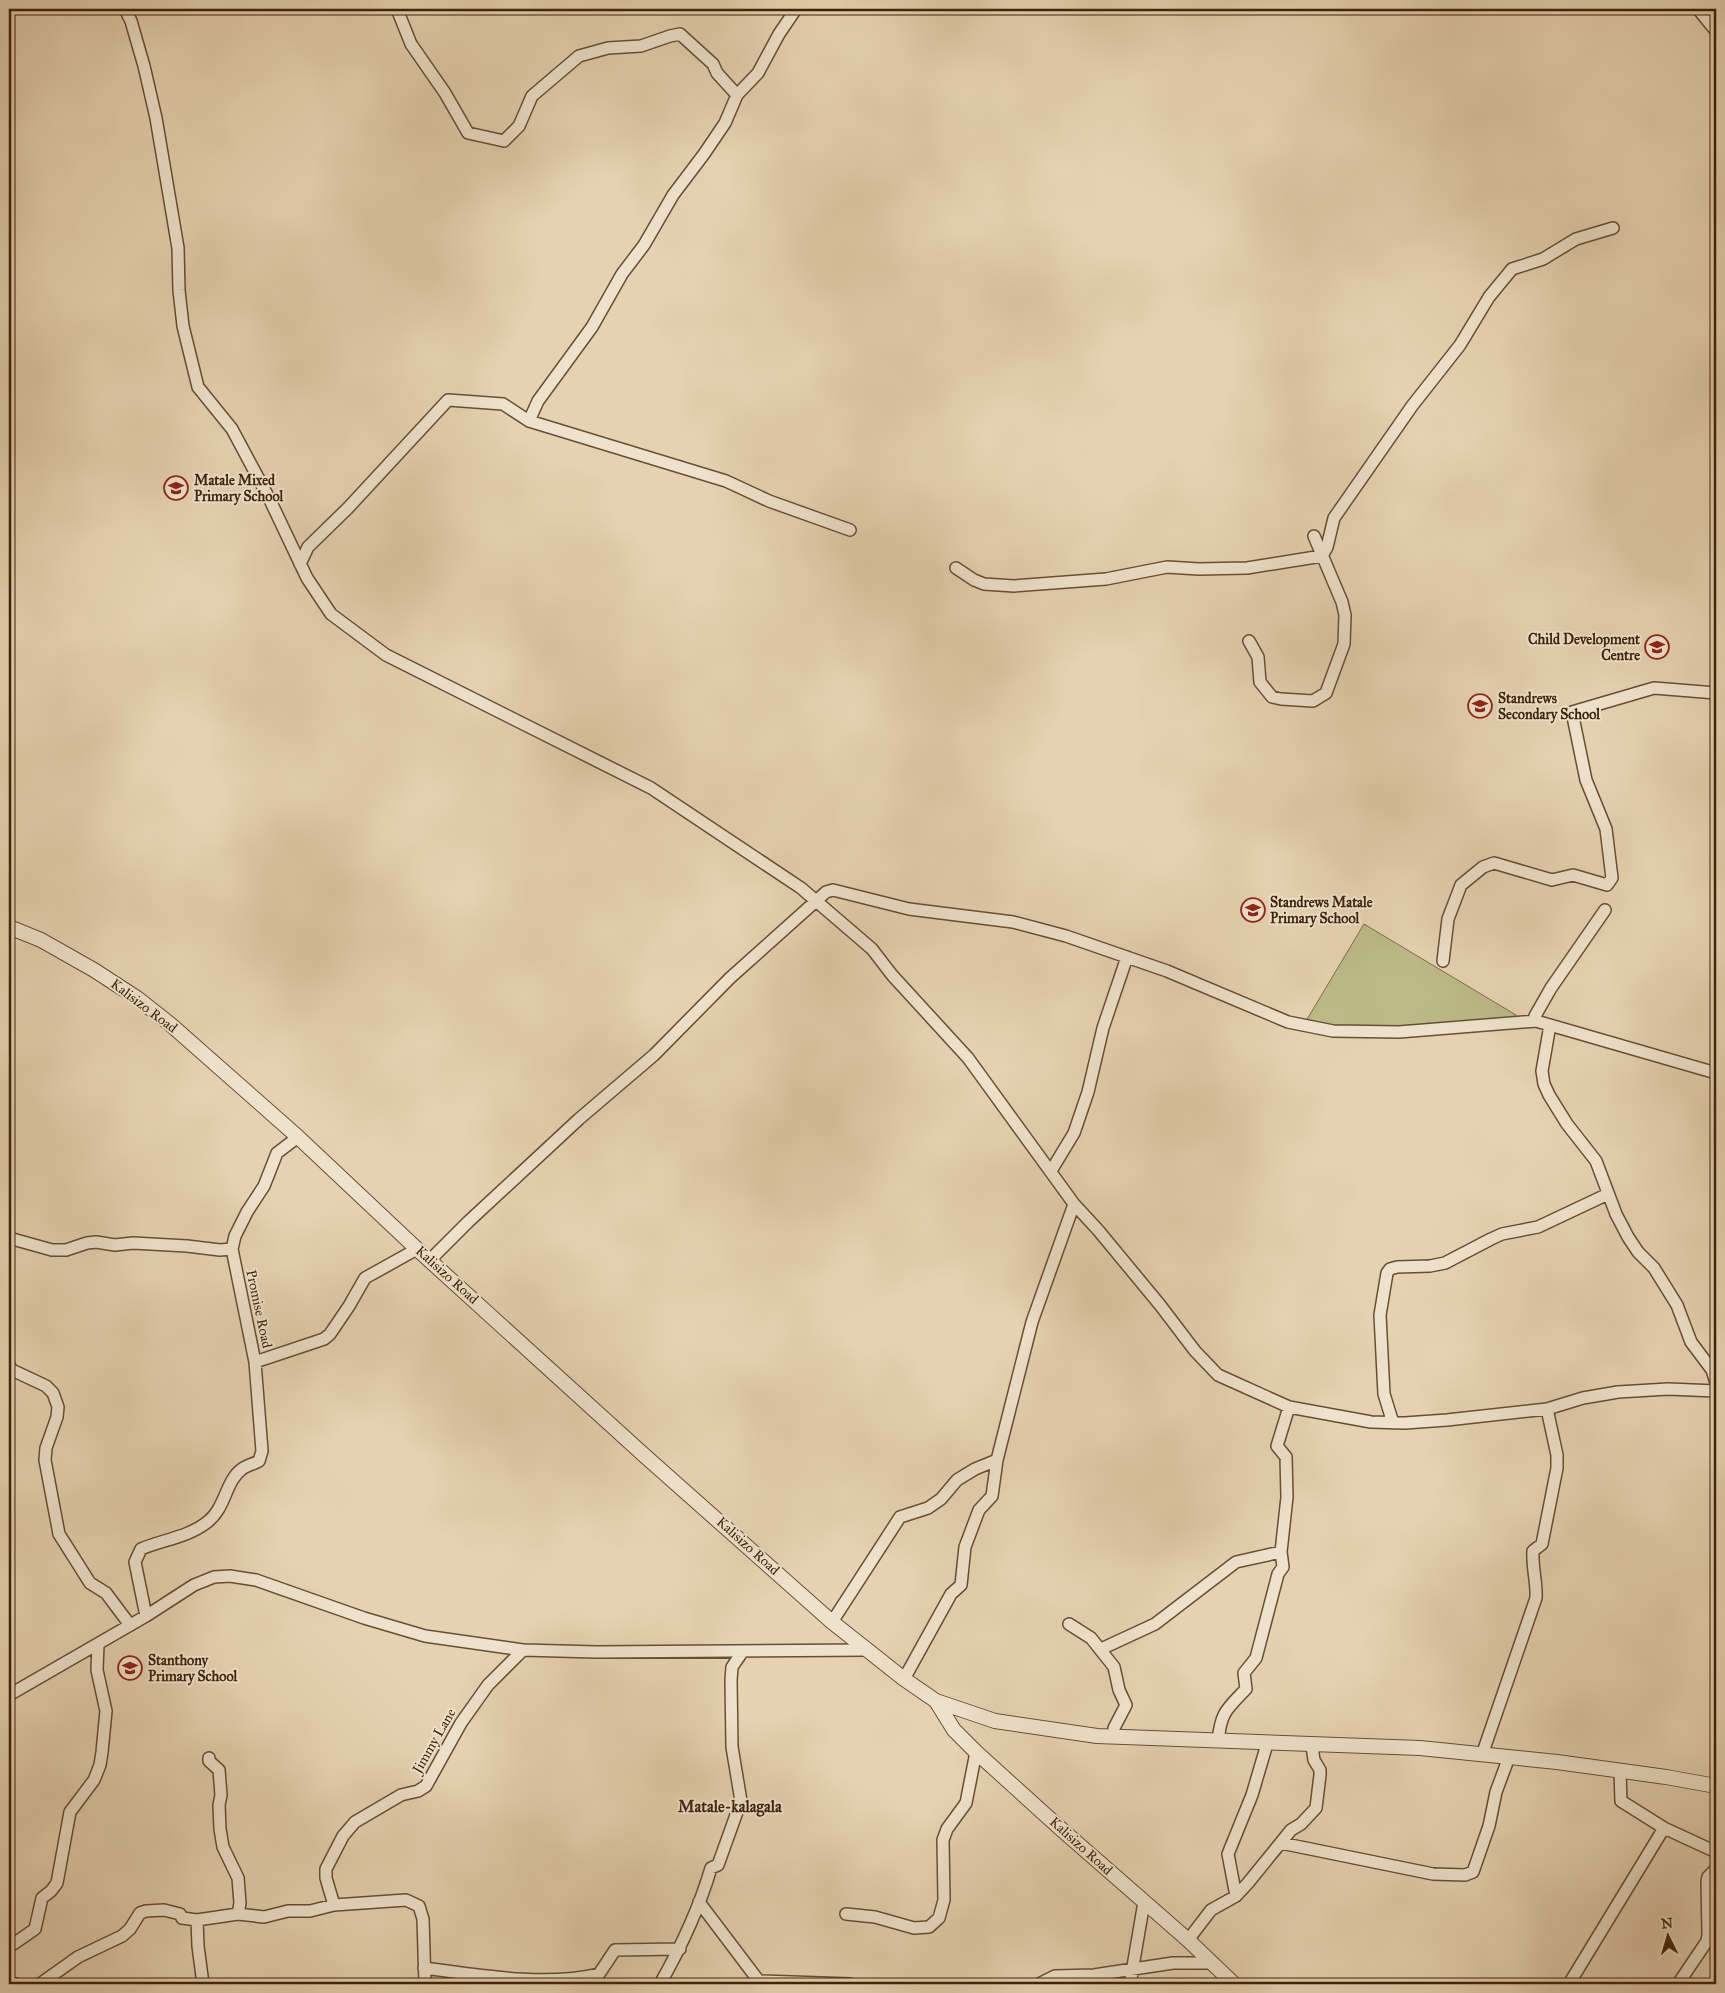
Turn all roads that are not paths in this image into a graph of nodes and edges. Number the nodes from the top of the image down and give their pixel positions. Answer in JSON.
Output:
{"nodes":[{"id":1,"x":125,"y":9,"type":"edge"},
{"id":2,"x":397,"y":9,"type":"edge"},
{"id":3,"x":796,"y":9,"type":"edge"},
{"id":4,"x":1698,"y":9,"type":"edge"},
{"id":5,"x":1716,"y":31,"type":"edge"},
{"id":6,"x":737,"y":95,"type":"junction"},
{"id":7,"x":1613,"y":228,"type":"dead end"},
{"id":8,"x":529,"y":421,"type":"junction"},
{"id":9,"x":850,"y":530,"type":"dead end"},
{"id":10,"x":1314,"y":536,"type":"dead end"},
{"id":11,"x":1322,"y":556,"type":"junction"},
{"id":12,"x":300,"y":564,"type":"junction"},
{"id":13,"x":956,"y":568,"type":"dead end"},
{"id":14,"x":1248,"y":641,"type":"dead end"},
{"id":15,"x":1716,"y":693,"type":"edge"},
{"id":16,"x":816,"y":900,"type":"junction"},
{"id":17,"x":1604,"y":910,"type":"dead end"},
{"id":18,"x":9,"y":926,"type":"edge"},
{"id":19,"x":1127,"y":957,"type":"junction"},
{"id":20,"x":1443,"y":960,"type":"dead end"},
{"id":21,"x":1535,"y":1016,"type":"dead end"},
{"id":22,"x":1550,"y":1025,"type":"junction"},
{"id":23,"x":1716,"y":1073,"type":"edge"},
{"id":24,"x":298,"y":1137,"type":"junction"},
{"id":25,"x":1051,"y":1171,"type":"junction"},
{"id":26,"x":1608,"y":1194,"type":"junction"},
{"id":27,"x":1074,"y":1204,"type":"junction"},
{"id":28,"x":9,"y":1238,"type":"edge"},
{"id":29,"x":232,"y":1249,"type":"junction"},
{"id":30,"x":417,"y":1249,"type":"junction"},
{"id":31,"x":430,"y":1260,"type":"junction"},
{"id":32,"x":255,"y":1362,"type":"junction"},
{"id":33,"x":9,"y":1365,"type":"edge"},
{"id":34,"x":1716,"y":1383,"type":"edge"},
{"id":35,"x":1716,"y":1392,"type":"edge"},
{"id":36,"x":1289,"y":1407,"type":"junction"},
{"id":37,"x":1547,"y":1409,"type":"junction"},
{"id":38,"x":1393,"y":1422,"type":"junction"},
{"id":39,"x":997,"y":1460,"type":"junction"},
{"id":40,"x":1281,"y":1552,"type":"junction"},
{"id":41,"x":146,"y":1616,"type":"junction"},
{"id":42,"x":832,"y":1622,"type":"junction"},
{"id":43,"x":1069,"y":1624,"type":"dead end"},
{"id":44,"x":130,"y":1625,"type":"junction"},
{"id":45,"x":98,"y":1644,"type":"junction"},
{"id":46,"x":1101,"y":1649,"type":"junction"},
{"id":47,"x":523,"y":1650,"type":"junction"},
{"id":48,"x":866,"y":1650,"type":"junction"},
{"id":49,"x":743,"y":1651,"type":"junction"},
{"id":50,"x":904,"y":1679,"type":"junction"},
{"id":51,"x":9,"y":1695,"type":"edge"},
{"id":52,"x":936,"y":1702,"type":"junction"},
{"id":53,"x":1114,"y":1736,"type":"junction"},
{"id":54,"x":1218,"y":1741,"type":"junction"},
{"id":55,"x":1267,"y":1744,"type":"junction"},
{"id":56,"x":1312,"y":1746,"type":"junction"},
{"id":57,"x":976,"y":1752,"type":"junction"},
{"id":58,"x":1482,"y":1755,"type":"junction"},
{"id":59,"x":1509,"y":1757,"type":"junction"},
{"id":60,"x":209,"y":1758,"type":"dead end"},
{"id":61,"x":1620,"y":1771,"type":"junction"},
{"id":62,"x":1716,"y":1786,"type":"edge"},
{"id":63,"x":1664,"y":1828,"type":"junction"},
{"id":64,"x":1281,"y":1843,"type":"junction"},
{"id":65,"x":1716,"y":1852,"type":"edge"},
{"id":66,"x":1716,"y":1869,"type":"edge"},
{"id":67,"x":1236,"y":1896,"type":"junction"},
{"id":68,"x":700,"y":1902,"type":"junction"},
{"id":69,"x":1144,"y":1902,"type":"junction"},
{"id":70,"x":334,"y":1905,"type":"junction"},
{"id":71,"x":238,"y":1914,"type":"junction"},
{"id":72,"x":846,"y":1914,"type":"dead end"},
{"id":73,"x":197,"y":1920,"type":"junction"},
{"id":74,"x":1188,"y":1940,"type":"junction"},
{"id":75,"x":9,"y":1947,"type":"edge"},
{"id":76,"x":680,"y":1949,"type":"junction"},
{"id":77,"x":1212,"y":1963,"type":"junction"},
{"id":78,"x":424,"y":1968,"type":"junction"},
{"id":79,"x":1133,"y":1969,"type":"junction"},
{"id":80,"x":760,"y":1982,"type":"edge"},
{"id":81,"x":12,"y":1984,"type":"edge"},
{"id":82,"x":16,"y":1984,"type":"edge"},
{"id":83,"x":40,"y":1984,"type":"edge"},
{"id":84,"x":203,"y":1984,"type":"edge"},
{"id":85,"x":425,"y":1984,"type":"edge"},
{"id":86,"x":660,"y":1984,"type":"edge"},
{"id":87,"x":850,"y":1984,"type":"edge"},
{"id":88,"x":1039,"y":1984,"type":"edge"},
{"id":89,"x":1130,"y":1984,"type":"edge"},
{"id":90,"x":1234,"y":1984,"type":"edge"},
{"id":91,"x":1569,"y":1984,"type":"edge"},
{"id":92,"x":1678,"y":1984,"type":"edge"}],
"edges":[{"from":1,"to":12,"type":"street"},
{"from":2,"to":6,"type":"street"},
{"from":3,"to":6,"type":"street"},
{"from":4,"to":5,"type":"street"},
{"from":6,"to":8,"type":"street"},
{"from":7,"to":11,"type":"street"},
{"from":8,"to":9,"type":"street"},
{"from":8,"to":12,"type":"street"},
{"from":10,"to":11,"type":"street"},
{"from":11,"to":13,"type":"street"},
{"from":11,"to":14,"type":"street"},
{"from":12,"to":16,"type":"street"},
{"from":15,"to":20,"type":"street"},
{"from":16,"to":19,"type":"street"},
{"from":16,"to":25,"type":"street"},
{"from":16,"to":31,"type":"street"},
{"from":17,"to":21,"type":"street"},
{"from":18,"to":24,"type":"street","name":"Kalisizo Road"},
{"from":19,"to":22,"type":"street"},
{"from":19,"to":25,"type":"street"},
{"from":22,"to":23,"type":"street"},
{"from":22,"to":26,"type":"street"},
{"from":24,"to":29,"type":"street"},
{"from":24,"to":30,"type":"street","name":"Kalisizo Road"},
{"from":25,"to":27,"type":"street"},
{"from":26,"to":34,"type":"street"},
{"from":26,"to":38,"type":"street"},
{"from":27,"to":36,"type":"street"},
{"from":27,"to":39,"type":"street"},
{"from":28,"to":29,"type":"street"},
{"from":29,"to":32,"type":"street","name":"Promise Road"},
{"from":30,"to":31,"type":"street","name":"Kalisizo Road"},
{"from":30,"to":32,"type":"street","name":"Promise Road"},
{"from":31,"to":42,"type":"street","name":"Kalisizo Road"},
{"from":32,"to":41,"type":"street"},
{"from":33,"to":44,"type":"street"},
{"from":35,"to":37,"type":"street"},
{"from":36,"to":38,"type":"street"},
{"from":36,"to":40,"type":"street"},
{"from":37,"to":38,"type":"street"},
{"from":37,"to":58,"type":"street"},
{"from":39,"to":42,"type":"street"},
{"from":39,"to":50,"type":"street"},
{"from":40,"to":46,"type":"street"},
{"from":40,"to":54,"type":"street"},
{"from":41,"to":44,"type":"street"},
{"from":41,"to":47,"type":"street"},
{"from":42,"to":48,"type":"street","name":"Kalisizo Road"},
{"from":43,"to":46,"type":"street"},
{"from":44,"to":45,"type":"street"},
{"from":45,"to":51,"type":"street"},
{"from":45,"to":75,"type":"street"},
{"from":46,"to":53,"type":"street"},
{"from":47,"to":49,"type":"street"},
{"from":47,"to":70,"type":"street","name":"Jimmy Lane"},
{"from":48,"to":49,"type":"street"},
{"from":48,"to":50,"type":"street","name":"Kalisizo Road"},
{"from":49,"to":68,"type":"street"},
{"from":50,"to":52,"type":"street","name":"Kalisizo Road"},
{"from":52,"to":53,"type":"street"},
{"from":52,"to":57,"type":"street","name":"Kalisizo Road"},
{"from":53,"to":54,"type":"street"},
{"from":54,"to":55,"type":"street"},
{"from":55,"to":56,"type":"street"},
{"from":55,"to":67,"type":"street"},
{"from":56,"to":58,"type":"street"},
{"from":56,"to":64,"type":"street"},
{"from":57,"to":69,"type":"street","name":"Kalisizo Road"},
{"from":57,"to":72,"type":"street"},
{"from":58,"to":59,"type":"street"},
{"from":59,"to":61,"type":"street"},
{"from":59,"to":64,"type":"street"},
{"from":60,"to":71,"type":"street"},
{"from":61,"to":62,"type":"street"},
{"from":61,"to":63,"type":"street"},
{"from":63,"to":65,"type":"street"},
{"from":63,"to":91,"type":"street"},
{"from":64,"to":67,"type":"street"},
{"from":66,"to":92,"type":"street"},
{"from":67,"to":74,"type":"street"},
{"from":68,"to":76,"type":"street"},
{"from":68,"to":80,"type":"street"},
{"from":69,"to":74,"type":"street","name":"Kalisizo Road"},
{"from":69,"to":79,"type":"street"},
{"from":70,"to":71,"type":"street"},
{"from":70,"to":78,"type":"street"},
{"from":71,"to":73,"type":"street"},
{"from":73,"to":83,"type":"street"},
{"from":73,"to":84,"type":"street"},
{"from":74,"to":77,"type":"street","name":"Kalisizo Road"},
{"from":76,"to":78,"type":"street"},
{"from":76,"to":86,"type":"street"},
{"from":77,"to":79,"type":"street"},
{"from":77,"to":90,"type":"street","name":"Kalisizo Road"},
{"from":78,"to":85,"type":"street"},
{"from":79,"to":88,"type":"street"},
{"from":79,"to":89,"type":"street"},
{"from":80,"to":87,"type":"street"},
{"from":81,"to":82,"type":"street"}]}
